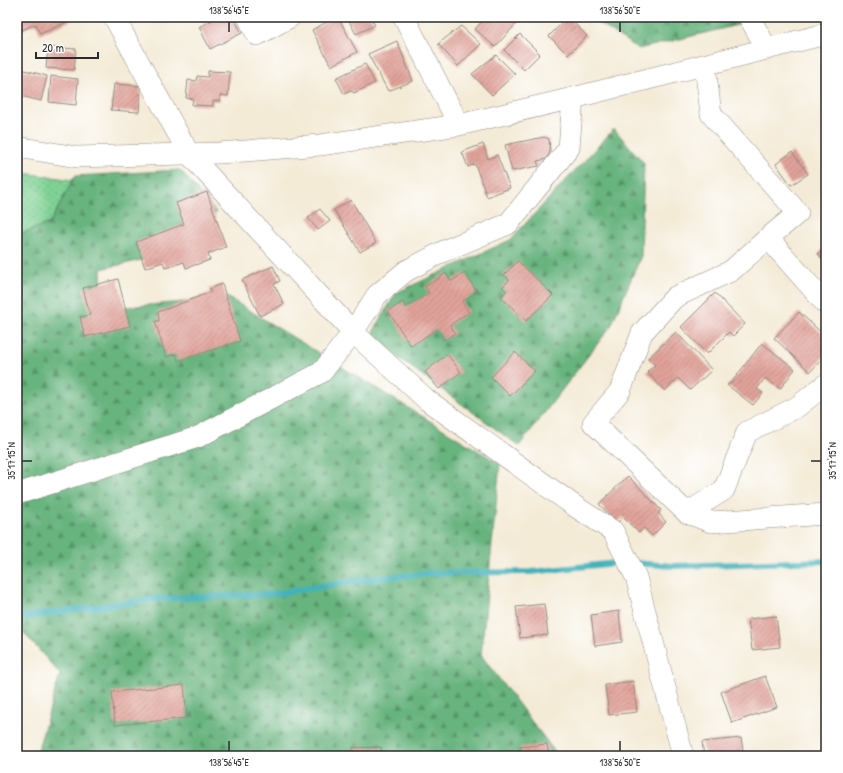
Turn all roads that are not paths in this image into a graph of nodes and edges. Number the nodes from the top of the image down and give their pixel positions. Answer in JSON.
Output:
{"nodes":[{"id":1,"x":114,"y":17,"type":"edge"},
{"id":2,"x":248,"y":17,"type":"edge"},
{"id":3,"x":290,"y":17,"type":"edge"},
{"id":4,"x":404,"y":17,"type":"edge"},
{"id":5,"x":749,"y":17,"type":"edge"},
{"id":6,"x":826,"y":34,"type":"edge"},
{"id":7,"x":767,"y":50,"type":"junction"},
{"id":8,"x":705,"y":66,"type":"junction"},
{"id":9,"x":573,"y":98,"type":"junction"},
{"id":10,"x":459,"y":125,"type":"junction"},
{"id":11,"x":17,"y":147,"type":"edge"},
{"id":12,"x":189,"y":154,"type":"junction"},
{"id":13,"x":768,"y":238,"type":"junction"},
{"id":14,"x":826,"y":304,"type":"edge"},
{"id":15,"x":353,"y":332,"type":"junction"},
{"id":16,"x":826,"y":384,"type":"edge"},
{"id":17,"x":17,"y":494,"type":"edge"},
{"id":18,"x":687,"y":513,"type":"junction"},
{"id":19,"x":826,"y":514,"type":"edge"},
{"id":20,"x":683,"y":756,"type":"edge"}],
"edges":[{"from":1,"to":12,"type":"street"},
{"from":2,"to":3,"type":"street"},
{"from":4,"to":10,"type":"street"},
{"from":5,"to":7,"type":"street"},
{"from":6,"to":7,"type":"street"},
{"from":7,"to":8,"type":"street"},
{"from":8,"to":9,"type":"street"},
{"from":8,"to":13,"type":"street"},
{"from":9,"to":10,"type":"street"},
{"from":9,"to":15,"type":"street"},
{"from":10,"to":12,"type":"street"},
{"from":11,"to":12,"type":"street"},
{"from":12,"to":15,"type":"street"},
{"from":13,"to":14,"type":"street"},
{"from":13,"to":18,"type":"street"},
{"from":15,"to":17,"type":"street"},
{"from":15,"to":20,"type":"street"},
{"from":16,"to":18,"type":"street"},
{"from":18,"to":19,"type":"street"}]}
